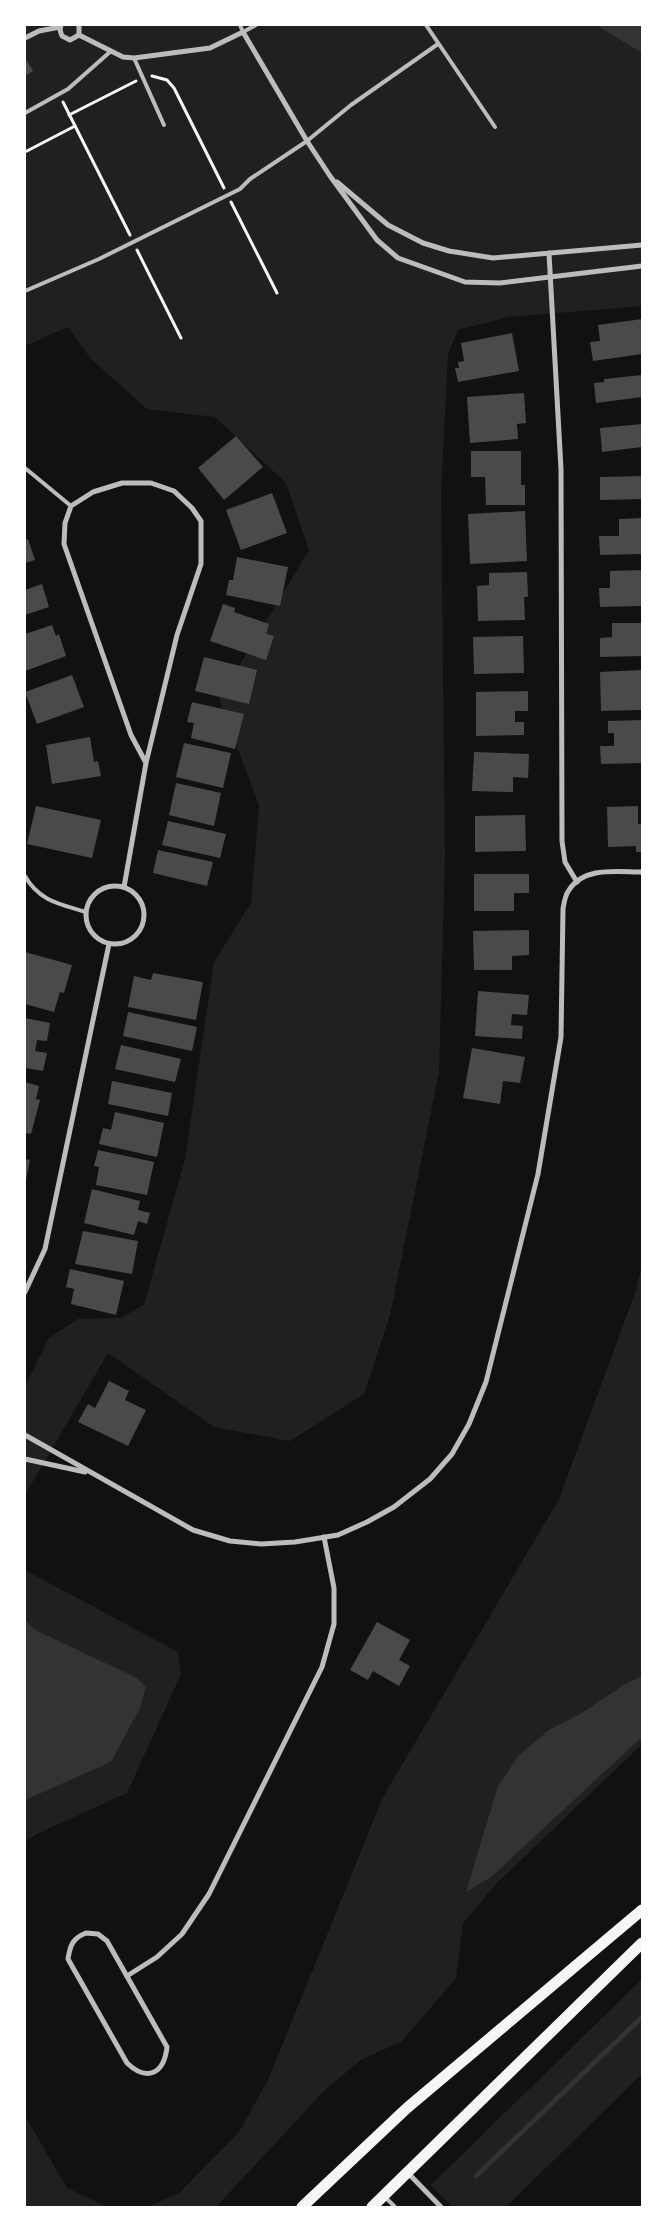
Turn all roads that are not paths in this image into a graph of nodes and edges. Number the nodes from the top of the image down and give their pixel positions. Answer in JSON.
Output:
{"nodes":[{"id":1,"x":79,"y":25,"type":"edge"},
{"id":2,"x":240,"y":25,"type":"edge"},
{"id":3,"x":256,"y":25,"type":"edge"},
{"id":4,"x":426,"y":25,"type":"edge"},
{"id":5,"x":61,"y":26,"type":"edge"},
{"id":6,"x":243,"y":32,"type":"junction"},
{"id":7,"x":79,"y":35,"type":"junction"},
{"id":8,"x":25,"y":38,"type":"edge"},
{"id":9,"x":438,"y":44,"type":"junction"},
{"id":10,"x":111,"y":51,"type":"junction"},
{"id":11,"x":134,"y":58,"type":"junction"},
{"id":12,"x":25,"y":113,"type":"edge"},
{"id":13,"x":164,"y":125,"type":"dead end"},
{"id":14,"x":495,"y":127,"type":"dead end"},
{"id":15,"x":307,"y":141,"type":"junction"},
{"id":16,"x":330,"y":176,"type":"junction"},
{"id":17,"x":642,"y":245,"type":"edge"},
{"id":18,"x":549,"y":253,"type":"junction"},
{"id":19,"x":642,"y":266,"type":"edge"},
{"id":20,"x":550,"y":277,"type":"junction"},
{"id":21,"x":25,"y":291,"type":"edge"},
{"id":22,"x":25,"y":468,"type":"edge"},
{"id":23,"x":71,"y":506,"type":"junction"},
{"id":24,"x":146,"y":763,"type":"junction"},
{"id":25,"x":642,"y":872,"type":"edge"},
{"id":26,"x":25,"y":876,"type":"edge"},
{"id":27,"x":577,"y":882,"type":"junction"},
{"id":28,"x":124,"y":887,"type":"junction"},
{"id":29,"x":86,"y":912,"type":"junction"},
{"id":30,"x":110,"y":944,"type":"junction"},
{"id":31,"x":25,"y":1292,"type":"edge"},
{"id":32,"x":25,"y":1435,"type":"edge"},
{"id":33,"x":25,"y":1459,"type":"edge"},
{"id":34,"x":90,"y":1473,"type":"junction"},
{"id":35,"x":324,"y":1537,"type":"junction"},
{"id":36,"x":642,"y":1910,"type":"edge"},
{"id":37,"x":642,"y":1943,"type":"edge"},
{"id":38,"x":127,"y":1976,"type":"junction"},
{"id":39,"x":407,"y":2172,"type":"junction"},
{"id":40,"x":384,"y":2196,"type":"junction"},
{"id":41,"x":302,"y":2207,"type":"edge"},
{"id":42,"x":372,"y":2207,"type":"edge"},
{"id":43,"x":395,"y":2207,"type":"edge"},
{"id":44,"x":441,"y":2207,"type":"edge"}],
"edges":[{"from":1,"to":7,"type":"street"},
{"from":2,"to":6,"type":"lane"},
{"from":3,"to":6,"type":"lane"},
{"from":4,"to":9,"type":"lane"},
{"from":5,"to":7,"type":"street"},
{"from":5,"to":8,"type":"street"},
{"from":6,"to":11,"type":"street"},
{"from":6,"to":15,"type":"street"},
{"from":7,"to":10,"type":"street"},
{"from":9,"to":14,"type":"lane"},
{"from":9,"to":15,"type":"lane"},
{"from":10,"to":11,"type":"street"},
{"from":10,"to":12,"type":"lane"},
{"from":11,"to":13,"type":"lane"},
{"from":15,"to":16,"type":"street"},
{"from":15,"to":21,"type":"lane"},
{"from":16,"to":18,"type":"street"},
{"from":16,"to":20,"type":"street"},
{"from":17,"to":18,"type":"street"},
{"from":18,"to":20,"type":"street"},
{"from":19,"to":20,"type":"street"},
{"from":20,"to":27,"type":"street"},
{"from":22,"to":23,"type":"lane"},
{"from":23,"to":24,"type":"street"},
{"from":23,"to":24,"type":"street"},
{"from":24,"to":28,"type":"street"},
{"from":25,"to":27,"type":"street"},
{"from":26,"to":29,"type":"lane"},
{"from":27,"to":35,"type":"street"},
{"from":28,"to":29,"type":"street"},
{"from":28,"to":30,"type":"street"},
{"from":29,"to":30,"type":"street"},
{"from":30,"to":31,"type":"street"},
{"from":32,"to":34,"type":"street"},
{"from":33,"to":34,"type":"street"},
{"from":34,"to":35,"type":"street"},
{"from":35,"to":38,"type":"street"},
{"from":36,"to":41,"type":"main road"},
{"from":37,"to":39,"type":"main road"},
{"from":38,"to":38,"type":"street"},
{"from":39,"to":40,"type":"main road"},
{"from":39,"to":44,"type":"street"},
{"from":40,"to":42,"type":"main road"},
{"from":40,"to":43,"type":"lane"}]}
